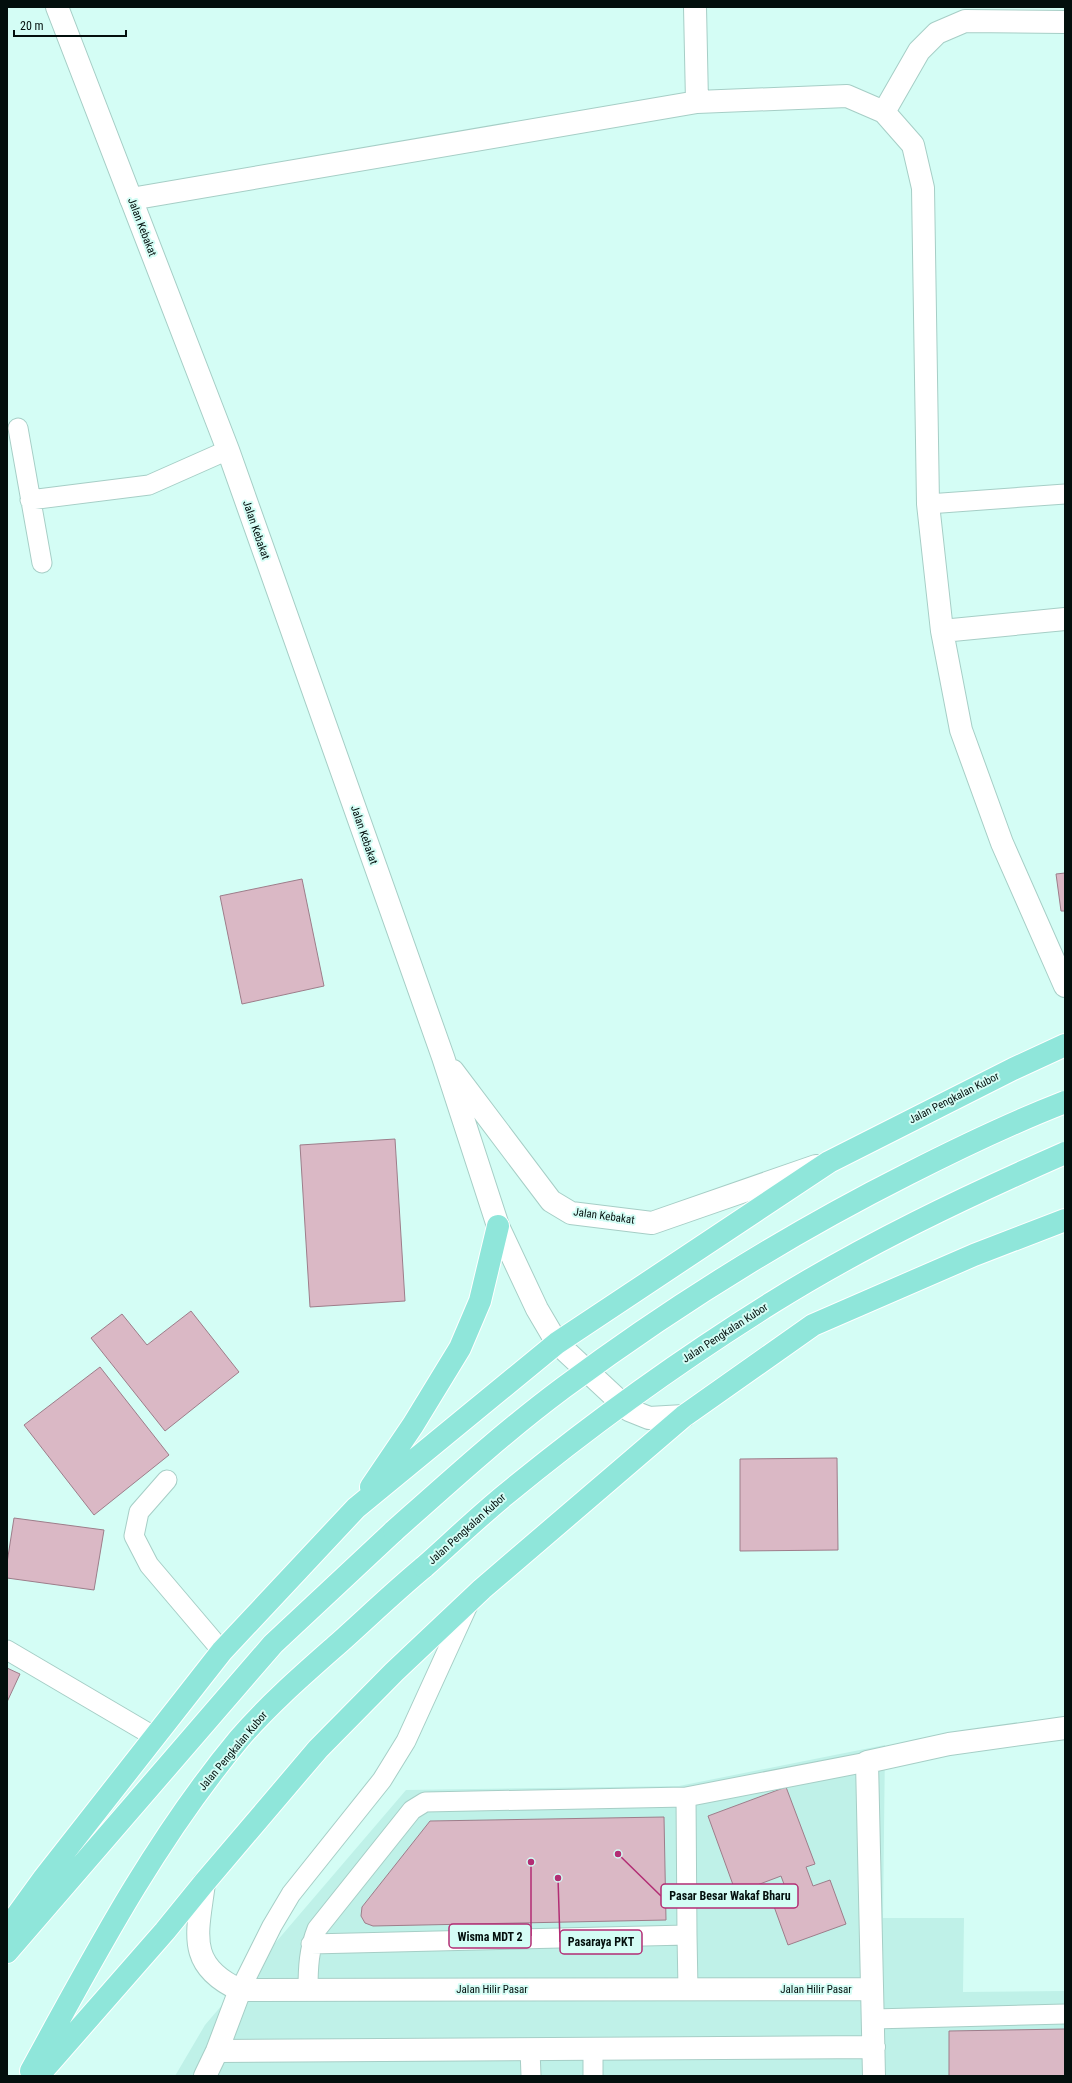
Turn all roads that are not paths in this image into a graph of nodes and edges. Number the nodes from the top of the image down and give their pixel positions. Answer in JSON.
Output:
{"nodes":[{"id":1,"x":57,"y":7,"type":"edge"},
{"id":2,"x":695,"y":7,"type":"edge"},
{"id":3,"x":1065,"y":22,"type":"edge"},
{"id":4,"x":697,"y":102,"type":"junction"},
{"id":5,"x":884,"y":112,"type":"junction"},
{"id":6,"x":131,"y":199,"type":"junction"},
{"id":7,"x":18,"y":428,"type":"dead end"},
{"id":8,"x":228,"y":450,"type":"junction"},
{"id":9,"x":1065,"y":494,"type":"edge"},
{"id":10,"x":30,"y":500,"type":"junction"},
{"id":11,"x":928,"y":504,"type":"junction"},
{"id":12,"x":42,"y":563,"type":"dead end"},
{"id":13,"x":1065,"y":619,"type":"edge"},
{"id":14,"x":942,"y":631,"type":"junction"},
{"id":15,"x":1065,"y":986,"type":"edge"},
{"id":16,"x":1065,"y":1045,"type":"edge"},
{"id":17,"x":443,"y":1057,"type":"junction"},
{"id":18,"x":1065,"y":1102,"type":"edge"},
{"id":19,"x":1065,"y":1153,"type":"edge"},
{"id":20,"x":829,"y":1162,"type":"junction"},
{"id":21,"x":1065,"y":1220,"type":"edge"},
{"id":22,"x":498,"y":1226,"type":"junction"},
{"id":23,"x":557,"y":1343,"type":"junction"},
{"id":24,"x":684,"y":1416,"type":"junction"},
{"id":25,"x":166,"y":1480,"type":"dead end"},
{"id":26,"x":356,"y":1508,"type":"junction"},
{"id":27,"x":470,"y":1600,"type":"junction"},
{"id":28,"x":7,"y":1650,"type":"edge"},
{"id":29,"x":222,"y":1651,"type":"junction"},
{"id":30,"x":1065,"y":1728,"type":"edge"},
{"id":31,"x":155,"y":1737,"type":"junction"},
{"id":32,"x":868,"y":1762,"type":"junction"},
{"id":33,"x":686,"y":1797,"type":"junction"},
{"id":34,"x":204,"y":1883,"type":"junction"},
{"id":35,"x":7,"y":1929,"type":"edge"},
{"id":36,"x":687,"y":1935,"type":"junction"},
{"id":37,"x":311,"y":1944,"type":"junction"},
{"id":38,"x":7,"y":1952,"type":"edge"},
{"id":39,"x":688,"y":1989,"type":"junction"},
{"id":40,"x":872,"y":1989,"type":"junction"},
{"id":41,"x":240,"y":1990,"type":"junction"},
{"id":42,"x":308,"y":1990,"type":"junction"},
{"id":43,"x":1065,"y":2014,"type":"edge"},
{"id":44,"x":873,"y":2019,"type":"junction"},
{"id":45,"x":874,"y":2047,"type":"junction"},
{"id":46,"x":530,"y":2049,"type":"junction"},
{"id":47,"x":593,"y":2049,"type":"junction"},
{"id":48,"x":217,"y":2051,"type":"junction"},
{"id":49,"x":28,"y":2076,"type":"edge"},
{"id":50,"x":38,"y":2076,"type":"edge"},
{"id":51,"x":205,"y":2076,"type":"edge"},
{"id":52,"x":531,"y":2076,"type":"edge"},
{"id":53,"x":594,"y":2076,"type":"edge"},
{"id":54,"x":874,"y":2076,"type":"edge"}],
"edges":[{"from":1,"to":6,"type":"street","name":"Jalan Kebakat"},
{"from":2,"to":4,"type":"street"},
{"from":3,"to":5,"type":"street"},
{"from":4,"to":5,"type":"street"},
{"from":4,"to":6,"type":"street"},
{"from":5,"to":11,"type":"street"},
{"from":6,"to":8,"type":"street","name":"Jalan Kebakat"},
{"from":7,"to":10,"type":"lane"},
{"from":8,"to":10,"type":"lane"},
{"from":8,"to":17,"type":"street","name":"Jalan Kebakat"},
{"from":9,"to":11,"type":"lane"},
{"from":10,"to":12,"type":"lane"},
{"from":11,"to":14,"type":"street"},
{"from":13,"to":14,"type":"street"},
{"from":14,"to":15,"type":"street"},
{"from":16,"to":20,"type":"main road","name":"Jalan Pengkalan Kubor"},
{"from":17,"to":20,"type":"street","name":"Jalan Kebakat"},
{"from":17,"to":22,"type":"street","name":"Jalan Kebakat"},
{"from":18,"to":38,"type":"main road","bridge":true},
{"from":19,"to":49,"type":"main road","name":"Jalan Pengkalan Kubor","bridge":true},
{"from":20,"to":23,"type":"main road","name":"Jalan Pengkalan Kubor"},
{"from":21,"to":24,"type":"main road"},
{"from":22,"to":23,"type":"street","name":"Jalan Kebakat"},
{"from":22,"to":26,"type":"main road"},
{"from":23,"to":24,"type":"street","name":"Jalan Kebakat"},
{"from":23,"to":26,"type":"main road","name":"Jalan Pengkalan Kubor"},
{"from":24,"to":27,"type":"main road"},
{"from":25,"to":29,"type":"lane"},
{"from":26,"to":29,"type":"main road","name":"Jalan Pengkalan Kubor"},
{"from":27,"to":34,"type":"main road"},
{"from":27,"to":41,"type":"lane"},
{"from":28,"to":31,"type":"lane"},
{"from":29,"to":31,"type":"main road","name":"Jalan Pengkalan Kubor"},
{"from":30,"to":32,"type":"street"},
{"from":31,"to":35,"type":"main road","name":"Jalan Pengkalan Kubor"},
{"from":32,"to":33,"type":"lane"},
{"from":32,"to":40,"type":"street"},
{"from":33,"to":36,"type":"lane"},
{"from":33,"to":37,"type":"lane"},
{"from":34,"to":41,"type":"street","name":"Jalan Hilir Pasar"},
{"from":34,"to":50,"type":"main road"},
{"from":36,"to":37,"type":"lane"},
{"from":36,"to":39,"type":"lane"},
{"from":37,"to":42,"type":"lane"},
{"from":39,"to":40,"type":"street","name":"Jalan Hilir Pasar"},
{"from":39,"to":42,"type":"street","name":"Jalan Hilir Pasar"},
{"from":40,"to":44,"type":"street"},
{"from":41,"to":42,"type":"street","name":"Jalan Hilir Pasar"},
{"from":41,"to":48,"type":"street"},
{"from":43,"to":44,"type":"lane"},
{"from":44,"to":45,"type":"street"},
{"from":45,"to":47,"type":"street"},
{"from":45,"to":54,"type":"street"},
{"from":46,"to":47,"type":"street"},
{"from":46,"to":48,"type":"street"},
{"from":46,"to":52,"type":"lane"},
{"from":47,"to":53,"type":"lane"},
{"from":48,"to":51,"type":"street"}]}
